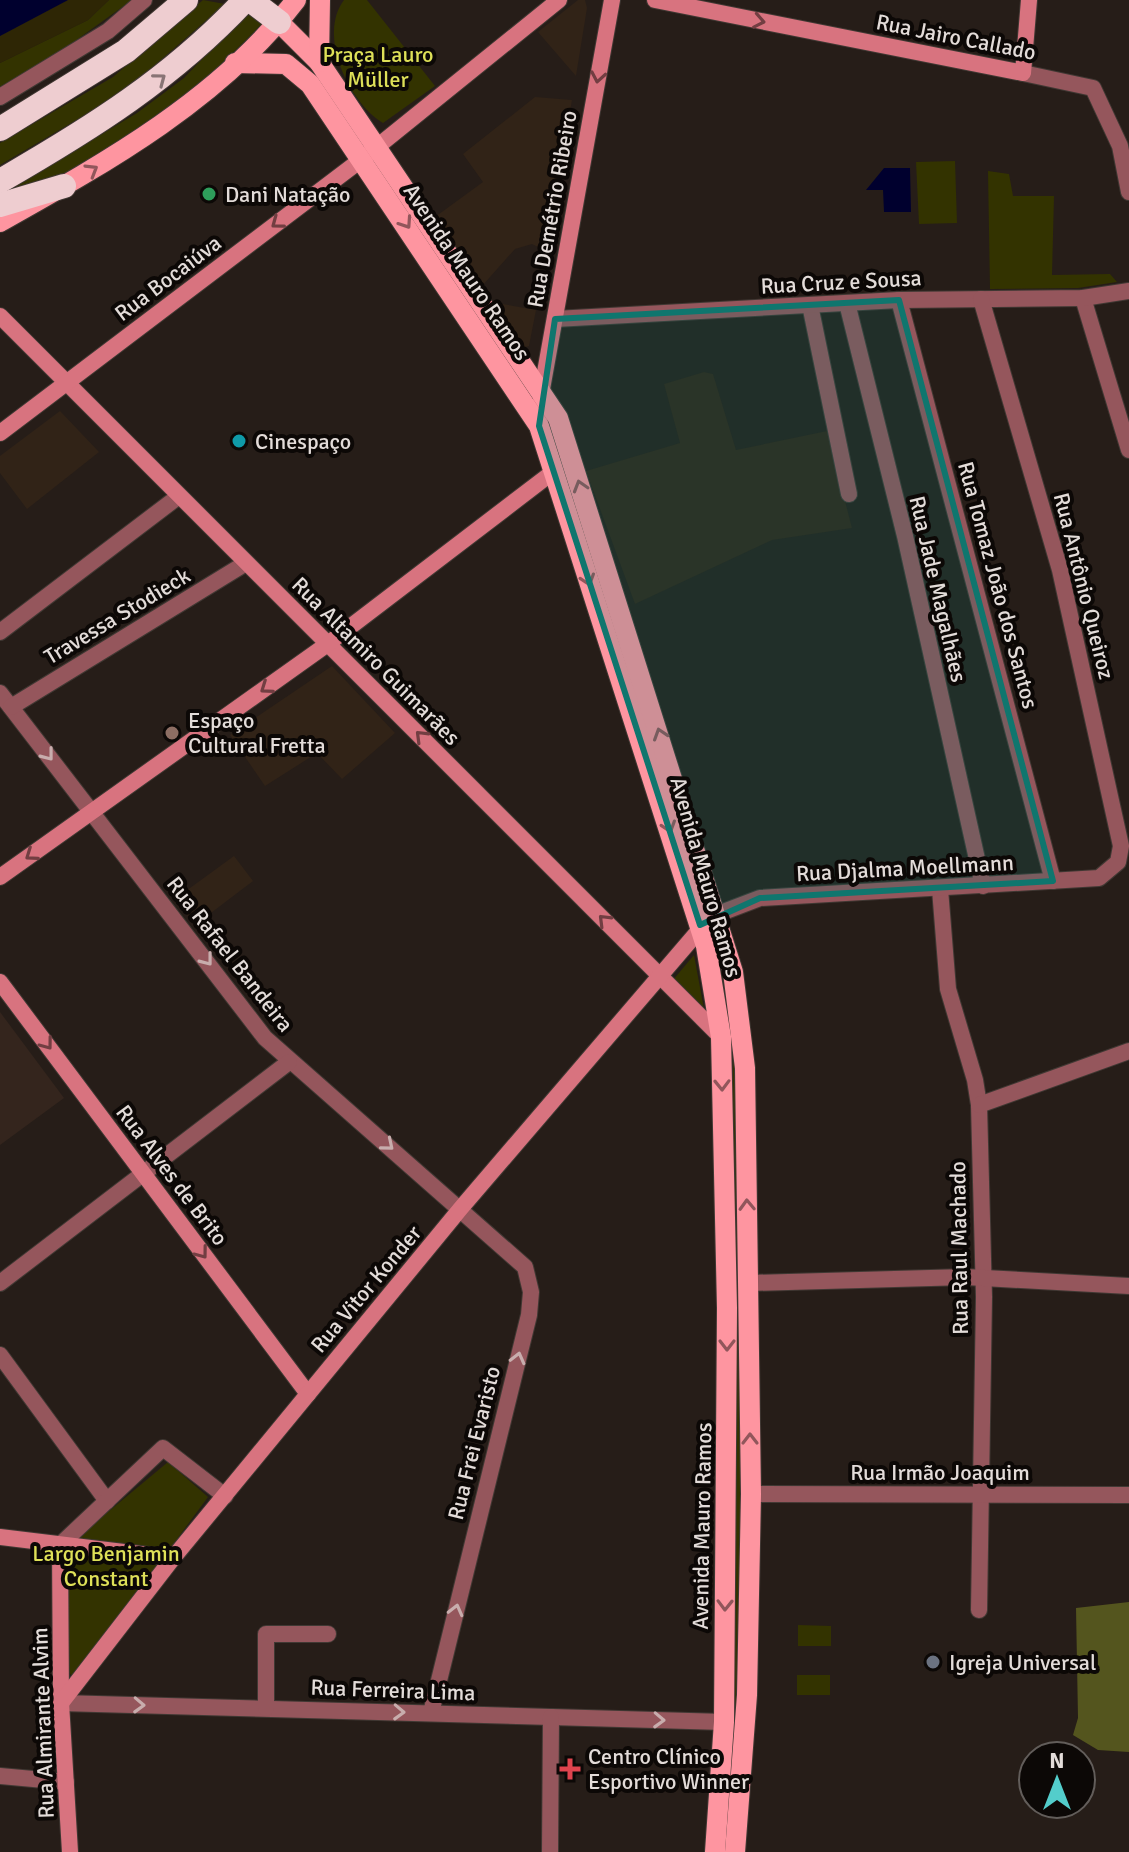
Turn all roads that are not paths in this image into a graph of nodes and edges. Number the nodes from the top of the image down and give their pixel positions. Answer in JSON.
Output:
{"nodes":[{"id":1,"x":144,"y":0,"type":"edge"},
{"id":2,"x":186,"y":0,"type":"edge"},
{"id":3,"x":248,"y":0,"type":"edge"},
{"id":4,"x":296,"y":0,"type":"edge"},
{"id":5,"x":320,"y":0,"type":"edge"},
{"id":6,"x":559,"y":0,"type":"edge"},
{"id":7,"x":612,"y":0,"type":"edge"},
{"id":8,"x":655,"y":0,"type":"edge"},
{"id":9,"x":1029,"y":0,"type":"edge"},
{"id":10,"x":279,"y":22,"type":"junction"},
{"id":11,"x":319,"y":62,"type":"junction"},
{"id":12,"x":235,"y":63,"type":"junction"},
{"id":13,"x":1023,"y":73,"type":"junction"},
{"id":14,"x":0,"y":97,"type":"edge"},
{"id":15,"x":0,"y":129,"type":"edge"},
{"id":16,"x":1125,"y":146,"type":"edge"},
{"id":17,"x":368,"y":154,"type":"junction"},
{"id":18,"x":0,"y":181,"type":"edge"},
{"id":19,"x":64,"y":186,"type":"junction"},
{"id":20,"x":1129,"y":192,"type":"edge"},
{"id":21,"x":0,"y":205,"type":"edge"},
{"id":22,"x":0,"y":222,"type":"edge"},
{"id":23,"x":1129,"y":291,"type":"edge"},
{"id":24,"x":1083,"y":298,"type":"junction"},
{"id":25,"x":981,"y":299,"type":"junction"},
{"id":26,"x":899,"y":300,"type":"junction"},
{"id":27,"x":847,"y":303,"type":"junction"},
{"id":28,"x":810,"y":305,"type":"junction"},
{"id":29,"x":0,"y":316,"type":"edge"},
{"id":30,"x":555,"y":319,"type":"junction"},
{"id":31,"x":67,"y":382,"type":"junction"},
{"id":32,"x":542,"y":389,"type":"junction"},
{"id":33,"x":539,"y":426,"type":"junction"},
{"id":34,"x":0,"y":433,"type":"edge"},
{"id":35,"x":1129,"y":450,"type":"edge"},
{"id":36,"x":553,"y":472,"type":"junction"},
{"id":37,"x":849,"y":494,"type":"dead end"},
{"id":38,"x":179,"y":496,"type":"junction"},
{"id":39,"x":246,"y":563,"type":"junction"},
{"id":40,"x":0,"y":632,"type":"edge"},
{"id":41,"x":329,"y":643,"type":"junction"},
{"id":42,"x":0,"y":693,"type":"edge"},
{"id":43,"x":11,"y":707,"type":"junction"},
{"id":44,"x":91,"y":812,"type":"junction"},
{"id":45,"x":0,"y":877,"type":"edge"},
{"id":46,"x":1099,"y":878,"type":"joint"},
{"id":47,"x":1053,"y":881,"type":"junction"},
{"id":48,"x":983,"y":886,"type":"junction"},
{"id":49,"x":940,"y":889,"type":"junction"},
{"id":50,"x":709,"y":920,"type":"junction"},
{"id":51,"x":659,"y":975,"type":"junction"},
{"id":52,"x":0,"y":982,"type":"edge"},
{"id":53,"x":721,"y":1037,"type":"junction"},
{"id":54,"x":1129,"y":1051,"type":"edge"},
{"id":55,"x":289,"y":1062,"type":"junction"},
{"id":56,"x":979,"y":1105,"type":"junction"},
{"id":57,"x":144,"y":1175,"type":"junction"},
{"id":58,"x":461,"y":1208,"type":"junction"},
{"id":59,"x":982,"y":1278,"type":"junction"},
{"id":60,"x":0,"y":1283,"type":"edge"},
{"id":61,"x":750,"y":1283,"type":"junction"},
{"id":62,"x":1129,"y":1286,"type":"edge"},
{"id":63,"x":0,"y":1355,"type":"edge"},
{"id":64,"x":308,"y":1394,"type":"junction"},
{"id":65,"x":751,"y":1494,"type":"junction"},
{"id":66,"x":979,"y":1495,"type":"junction"},
{"id":67,"x":1129,"y":1495,"type":"edge"},
{"id":68,"x":225,"y":1496,"type":"junction"},
{"id":69,"x":107,"y":1501,"type":"junction"},
{"id":70,"x":0,"y":1537,"type":"edge"},
{"id":71,"x":60,"y":1545,"type":"junction"},
{"id":72,"x":142,"y":1554,"type":"junction"},
{"id":73,"x":173,"y":1558,"type":"junction"},
{"id":74,"x":154,"y":1583,"type":"junction"},
{"id":75,"x":979,"y":1610,"type":"dead end"},
{"id":76,"x":328,"y":1634,"type":"dead end"},
{"id":77,"x":61,"y":1703,"type":"junction"},
{"id":78,"x":266,"y":1708,"type":"junction"},
{"id":79,"x":431,"y":1713,"type":"junction"},
{"id":80,"x":551,"y":1717,"type":"junction"},
{"id":81,"x":724,"y":1722,"type":"junction"},
{"id":82,"x":745,"y":1722,"type":"junction"},
{"id":83,"x":0,"y":1776,"type":"edge"},
{"id":84,"x":66,"y":1782,"type":"junction"},
{"id":85,"x":70,"y":1852,"type":"edge"},
{"id":86,"x":550,"y":1852,"type":"edge"},
{"id":87,"x":715,"y":1852,"type":"edge"},
{"id":88,"x":735,"y":1852,"type":"edge"}],
"edges":[{"from":1,"to":14,"type":"street"},
{"from":2,"to":15,"type":"highway"},
{"from":3,"to":10,"type":"highway"},
{"from":18,"to":3,"type":"highway","one_way":true},
{"from":4,"to":10,"type":"main road"},
{"from":5,"to":11,"type":"main road"},
{"from":6,"to":17,"type":"street","name":"Rua Bocaiúva"},
{"from":7,"to":30,"type":"street","name":"Rua Demétrio Ribeiro","one_way":true},
{"from":8,"to":13,"type":"street","name":"Rua Jairo Callado","one_way":true},
{"from":9,"to":13,"type":"street"},
{"from":10,"to":11,"type":"main road","name":"Avenida Mauro Ramos"},
{"from":10,"to":12,"type":"main road"},
{"from":11,"to":17,"type":"main road","name":"Avenida Mauro Ramos"},
{"from":12,"to":17,"type":"main road","name":"Avenida Mauro Ramos"},
{"from":19,"to":12,"type":"main road","one_way":true},
{"from":13,"to":16,"type":"street","name":"Rua Jairo Callado"},
{"from":16,"to":20,"type":"street","name":"Rua Jairo Callado"},
{"from":17,"to":31,"type":"street","name":"Rua Bocaiúva","one_way":true},
{"from":17,"to":32,"type":"main road","name":"Avenida Mauro Ramos"},
{"from":17,"to":33,"type":"main road","name":"Avenida Mauro Ramos","one_way":true},
{"from":19,"to":21,"type":"highway"},
{"from":19,"to":22,"type":"main road"},
{"from":23,"to":24,"type":"street","name":"Rua Cruz e Sousa"},
{"from":24,"to":25,"type":"street","name":"Rua Cruz e Sousa"},
{"from":24,"to":35,"type":"street"},
{"from":25,"to":26,"type":"street","name":"Rua Cruz e Sousa"},
{"from":25,"to":46,"type":"street","name":"Rua Antônio Queiroz"},
{"from":26,"to":27,"type":"street","name":"Rua Cruz e Sousa"},
{"from":26,"to":47,"type":"street","name":"Rua Tomaz João dos Santos"},
{"from":27,"to":28,"type":"street","name":"Rua Cruz e Sousa"},
{"from":27,"to":48,"type":"street","name":"Rua Jade Magalhães"},
{"from":28,"to":30,"type":"street","name":"Rua Cruz e Sousa"},
{"from":28,"to":37,"type":"street"},
{"from":29,"to":31,"type":"street","name":"Rua Altamiro Guimarães"},
{"from":30,"to":32,"type":"street","name":"Rua Demétrio Ribeiro"},
{"from":31,"to":34,"type":"street","name":"Rua Bocaiúva"},
{"from":31,"to":38,"type":"street","name":"Rua Altamiro Guimarães"},
{"from":32,"to":33,"type":"street","name":"Rua Demétrio Ribeiro"},
{"from":50,"to":32,"type":"main road","name":"Avenida Mauro Ramos","one_way":true},
{"from":33,"to":36,"type":"main road","name":"Avenida Mauro Ramos"},
{"from":36,"to":41,"type":"street"},
{"from":36,"to":50,"type":"main road","name":"Avenida Mauro Ramos","one_way":true},
{"from":38,"to":39,"type":"street","name":"Rua Altamiro Guimarães"},
{"from":38,"to":40,"type":"street"},
{"from":39,"to":41,"type":"street","name":"Rua Altamiro Guimarães"},
{"from":39,"to":43,"type":"street","name":"Travessa Stodieck"},
{"from":41,"to":44,"type":"street","one_way":true},
{"from":51,"to":41,"type":"street","name":"Rua Altamiro Guimarães","one_way":true},
{"from":42,"to":43,"type":"street","name":"Rua Rafael Bandeira"},
{"from":43,"to":44,"type":"street","name":"Rua Rafael Bandeira","one_way":true},
{"from":44,"to":45,"type":"street","one_way":true},
{"from":44,"to":55,"type":"street","name":"Rua Rafael Bandeira","one_way":true},
{"from":46,"to":47,"type":"street","name":"Rua Djalma Moellmann"},
{"from":47,"to":48,"type":"street","name":"Rua Djalma Moellmann"},
{"from":48,"to":49,"type":"street","name":"Rua Djalma Moellmann"},
{"from":49,"to":50,"type":"street","name":"Rua Djalma Moellmann"},
{"from":49,"to":56,"type":"street","name":"Rua Raul Machado"},
{"from":50,"to":51,"type":"street","name":"Rua Vitor Konder"},
{"from":50,"to":53,"type":"main road","name":"Avenida Mauro Ramos"},
{"from":61,"to":50,"type":"main road","name":"Avenida Mauro Ramos","one_way":true},
{"from":51,"to":53,"type":"street","name":"Rua Altamiro Guimarães"},
{"from":51,"to":58,"type":"street","name":"Rua Vitor Konder"},
{"from":52,"to":57,"type":"street","name":"Rua Alves de Brito","one_way":true},
{"from":53,"to":81,"type":"main road","name":"Avenida Mauro Ramos","one_way":true},
{"from":54,"to":56,"type":"street"},
{"from":55,"to":57,"type":"street"},
{"from":55,"to":58,"type":"street","name":"Rua Rafael Bandeira","one_way":true},
{"from":56,"to":59,"type":"street","name":"Rua Raul Machado"},
{"from":57,"to":60,"type":"street"},
{"from":57,"to":64,"type":"street","name":"Rua Alves de Brito","one_way":true},
{"from":58,"to":64,"type":"street","name":"Rua Vitor Konder"},
{"from":79,"to":58,"type":"street","name":"Rua Frei Evaristo","one_way":true},
{"from":59,"to":61,"type":"street"},
{"from":59,"to":62,"type":"street"},
{"from":59,"to":66,"type":"street","name":"Rua Raul Machado"},
{"from":65,"to":61,"type":"main road","name":"Avenida Mauro Ramos","one_way":true},
{"from":63,"to":69,"type":"street"},
{"from":64,"to":68,"type":"street","name":"Rua Vitor Konder"},
{"from":65,"to":66,"type":"street","name":"Rua Irmão Joaquim"},
{"from":65,"to":82,"type":"main road","name":"Avenida Mauro Ramos"},
{"from":66,"to":67,"type":"street","name":"Rua Irmão Joaquim"},
{"from":66,"to":75,"type":"street","name":"Rua Raul Machado"},
{"from":68,"to":69,"type":"street"},
{"from":68,"to":73,"type":"street","name":"Rua Vitor Konder"},
{"from":69,"to":71,"type":"street"},
{"from":70,"to":71,"type":"street"},
{"from":71,"to":72,"type":"street"},
{"from":71,"to":77,"type":"street","name":"Rua Almirante Alvim"},
{"from":72,"to":73,"type":"street"},
{"from":72,"to":74,"type":"street"},
{"from":73,"to":74,"type":"street","name":"Rua Vitor Konder"},
{"from":74,"to":77,"type":"street","name":"Rua Vitor Konder"},
{"from":76,"to":78,"type":"street"},
{"from":77,"to":78,"type":"street","name":"Rua Ferreira Lima","one_way":true},
{"from":77,"to":84,"type":"street","name":"Rua Almirante Alvim"},
{"from":78,"to":79,"type":"street","name":"Rua Ferreira Lima","one_way":true},
{"from":79,"to":80,"type":"street","name":"Rua Ferreira Lima"},
{"from":80,"to":81,"type":"street","name":"Rua Ferreira Lima","one_way":true},
{"from":80,"to":86,"type":"street"},
{"from":81,"to":82,"type":"main road"},
{"from":81,"to":87,"type":"main road","name":"Avenida Mauro Ramos"},
{"from":82,"to":88,"type":"main road","name":"Avenida Mauro Ramos"},
{"from":83,"to":84,"type":"street"},
{"from":84,"to":85,"type":"street","name":"Rua Almirante Alvim"}]}
